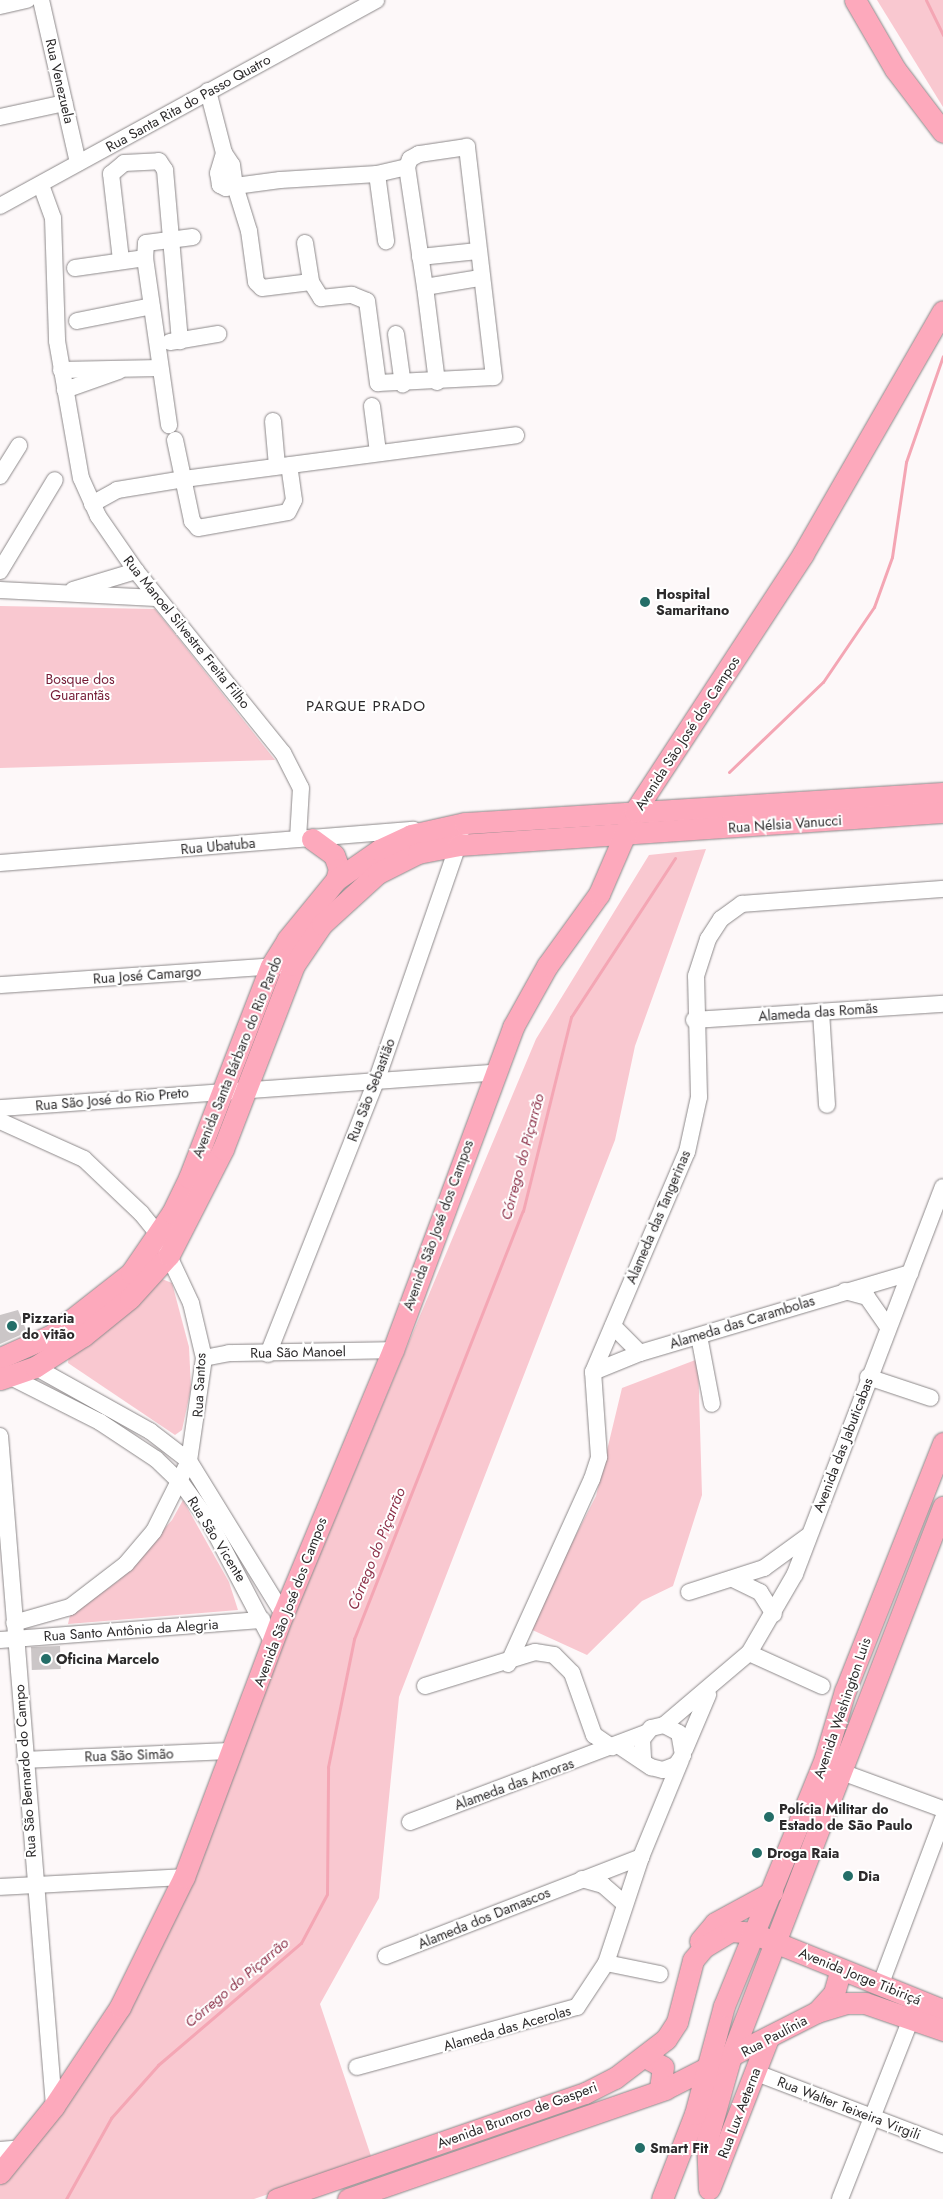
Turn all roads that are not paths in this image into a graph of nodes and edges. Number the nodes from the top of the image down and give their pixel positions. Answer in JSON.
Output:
{"nodes":[{"id":1,"x":27,"y":0,"type":"edge"},
{"id":2,"x":41,"y":0,"type":"edge"},
{"id":3,"x":376,"y":0,"type":"edge"},
{"id":4,"x":856,"y":0,"type":"edge"},
{"id":5,"x":0,"y":6,"type":"edge"},
{"id":6,"x":208,"y":91,"type":"junction"},
{"id":7,"x":916,"y":100,"type":"junction"},
{"id":8,"x":65,"y":103,"type":"junction"},
{"id":9,"x":0,"y":117,"type":"edge"},
{"id":10,"x":943,"y":132,"type":"edge"},
{"id":11,"x":943,"y":146,"type":"edge"},
{"id":12,"x":224,"y":153,"type":"junction"},
{"id":13,"x":78,"y":162,"type":"junction"},
{"id":14,"x":407,"y":167,"type":"junction"},
{"id":15,"x":377,"y":174,"type":"junction"},
{"id":16,"x":42,"y":185,"type":"junction"},
{"id":17,"x":235,"y":186,"type":"junction"},
{"id":18,"x":0,"y":206,"type":"edge"},
{"id":19,"x":193,"y":237,"type":"dead end"},
{"id":20,"x":170,"y":239,"type":"junction"},
{"id":21,"x":386,"y":241,"type":"dead end"},
{"id":22,"x":306,"y":243,"type":"dead end"},
{"id":23,"x":478,"y":252,"type":"junction"},
{"id":24,"x":420,"y":257,"type":"junction"},
{"id":25,"x":144,"y":258,"type":"junction"},
{"id":26,"x":121,"y":260,"type":"junction"},
{"id":27,"x":75,"y":268,"type":"dead end"},
{"id":28,"x":480,"y":278,"type":"junction"},
{"id":29,"x":311,"y":282,"type":"junction"},
{"id":30,"x":425,"y":287,"type":"junction"},
{"id":31,"x":152,"y":306,"type":"junction"},
{"id":32,"x":943,"y":311,"type":"edge"},
{"id":33,"x":77,"y":321,"type":"dead end"},
{"id":34,"x":218,"y":334,"type":"dead end"},
{"id":35,"x":396,"y":334,"type":"dead end"},
{"id":36,"x":180,"y":340,"type":"junction"},
{"id":37,"x":158,"y":344,"type":"junction"},
{"id":38,"x":160,"y":368,"type":"junction"},
{"id":39,"x":61,"y":370,"type":"junction"},
{"id":40,"x":119,"y":371,"type":"junction"},
{"id":41,"x":437,"y":382,"type":"junction"},
{"id":42,"x":403,"y":385,"type":"junction"},
{"id":43,"x":64,"y":390,"type":"junction"},
{"id":44,"x":372,"y":406,"type":"dead end"},
{"id":45,"x":272,"y":421,"type":"dead end"},
{"id":46,"x":169,"y":425,"type":"dead end"},
{"id":47,"x":516,"y":434,"type":"dead end"},
{"id":48,"x":175,"y":440,"type":"dead end"},
{"id":49,"x":20,"y":446,"type":"dead end"},
{"id":50,"x":378,"y":452,"type":"junction"},
{"id":51,"x":283,"y":465,"type":"junction"},
{"id":52,"x":0,"y":476,"type":"edge"},
{"id":53,"x":184,"y":478,"type":"junction"},
{"id":54,"x":55,"y":480,"type":"dead end"},
{"id":55,"x":95,"y":510,"type":"junction"},
{"id":56,"x":0,"y":571,"type":"edge"},
{"id":57,"x":136,"y":571,"type":"junction"},
{"id":58,"x":0,"y":590,"type":"edge"},
{"id":59,"x":59,"y":592,"type":"junction"},
{"id":60,"x":156,"y":598,"type":"junction"},
{"id":61,"x":654,"y":782,"type":"junction"},
{"id":62,"x":943,"y":793,"type":"edge"},
{"id":63,"x":635,"y":811,"type":"junction"},
{"id":64,"x":681,"y":812,"type":"junction"},
{"id":65,"x":943,"y":812,"type":"edge"},
{"id":66,"x":465,"y":823,"type":"junction"},
{"id":67,"x":437,"y":828,"type":"junction"},
{"id":68,"x":626,"y":835,"type":"junction"},
{"id":69,"x":306,"y":839,"type":"junction"},
{"id":70,"x":459,"y":846,"type":"junction"},
{"id":71,"x":0,"y":863,"type":"edge"},
{"id":72,"x":336,"y":880,"type":"junction"},
{"id":73,"x":943,"y":889,"type":"edge"},
{"id":74,"x":271,"y":966,"type":"junction"},
{"id":75,"x":294,"y":966,"type":"junction"},
{"id":76,"x":0,"y":985,"type":"edge"},
{"id":77,"x":943,"y":1004,"type":"edge"},
{"id":78,"x":821,"y":1012,"type":"junction"},
{"id":79,"x":694,"y":1020,"type":"junction"},
{"id":80,"x":493,"y":1073,"type":"junction"},
{"id":81,"x":377,"y":1079,"type":"junction"},
{"id":82,"x":224,"y":1089,"type":"junction"},
{"id":83,"x":246,"y":1089,"type":"junction"},
{"id":84,"x":827,"y":1105,"type":"dead end"},
{"id":85,"x":0,"y":1108,"type":"edge"},
{"id":86,"x":0,"y":1121,"type":"edge"},
{"id":87,"x":943,"y":1187,"type":"edge"},
{"id":88,"x":159,"y":1235,"type":"junction"},
{"id":89,"x":169,"y":1255,"type":"junction"},
{"id":90,"x":910,"y":1273,"type":"junction"},
{"id":91,"x":845,"y":1291,"type":"junction"},
{"id":92,"x":613,"y":1326,"type":"junction"},
{"id":93,"x":888,"y":1327,"type":"junction"},
{"id":94,"x":699,"y":1336,"type":"junction"},
{"id":95,"x":393,"y":1350,"type":"junction"},
{"id":96,"x":640,"y":1353,"type":"junction"},
{"id":97,"x":268,"y":1354,"type":"junction"},
{"id":98,"x":0,"y":1358,"type":"edge"},
{"id":99,"x":204,"y":1358,"type":"junction"},
{"id":100,"x":35,"y":1366,"type":"junction"},
{"id":101,"x":593,"y":1372,"type":"junction"},
{"id":102,"x":868,"y":1377,"type":"junction"},
{"id":103,"x":6,"y":1378,"type":"edge"},
{"id":104,"x":931,"y":1398,"type":"dead end"},
{"id":105,"x":712,"y":1404,"type":"dead end"},
{"id":106,"x":0,"y":1436,"type":"edge"},
{"id":107,"x":943,"y":1443,"type":"edge"},
{"id":108,"x":190,"y":1461,"type":"junction"},
{"id":109,"x":182,"y":1484,"type":"junction"},
{"id":110,"x":943,"y":1507,"type":"edge"},
{"id":111,"x":4,"y":1511,"type":"edge"},
{"id":112,"x":808,"y":1536,"type":"junction"},
{"id":113,"x":735,"y":1580,"type":"junction"},
{"id":114,"x":689,"y":1592,"type":"dead end"},
{"id":115,"x":283,"y":1614,"type":"junction"},
{"id":116,"x":774,"y":1614,"type":"junction"},
{"id":117,"x":262,"y":1620,"type":"junction"},
{"id":118,"x":10,"y":1634,"type":"edge"},
{"id":119,"x":273,"y":1643,"type":"junction"},
{"id":120,"x":748,"y":1653,"type":"junction"},
{"id":121,"x":508,"y":1664,"type":"junction"},
{"id":122,"x":715,"y":1684,"type":"junction"},
{"id":123,"x":425,"y":1686,"type":"dead end"},
{"id":124,"x":822,"y":1686,"type":"dead end"},
{"id":125,"x":664,"y":1725,"type":"junction"},
{"id":126,"x":646,"y":1733,"type":"junction"},
{"id":127,"x":594,"y":1735,"type":"junction"},
{"id":128,"x":615,"y":1746,"type":"junction"},
{"id":129,"x":233,"y":1751,"type":"junction"},
{"id":130,"x":683,"y":1755,"type":"junction"},
{"id":131,"x":586,"y":1758,"type":"junction"},
{"id":132,"x":25,"y":1760,"type":"junction"},
{"id":133,"x":650,"y":1764,"type":"junction"},
{"id":134,"x":839,"y":1772,"type":"junction"},
{"id":135,"x":670,"y":1796,"type":"junction"},
{"id":136,"x":943,"y":1809,"type":"edge"},
{"id":137,"x":943,"y":1818,"type":"edge"},
{"id":138,"x":410,"y":1822,"type":"dead end"},
{"id":139,"x":641,"y":1857,"type":"junction"},
{"id":140,"x":184,"y":1877,"type":"junction"},
{"id":141,"x":582,"y":1879,"type":"junction"},
{"id":142,"x":33,"y":1885,"type":"junction"},
{"id":143,"x":0,"y":1887,"type":"edge"},
{"id":144,"x":772,"y":1892,"type":"junction"},
{"id":145,"x":624,"y":1902,"type":"junction"},
{"id":146,"x":752,"y":1933,"type":"junction"},
{"id":147,"x":776,"y":1942,"type":"junction"},
{"id":148,"x":386,"y":1956,"type":"dead end"},
{"id":149,"x":743,"y":1957,"type":"junction"},
{"id":150,"x":693,"y":1960,"type":"junction"},
{"id":151,"x":606,"y":1963,"type":"junction"},
{"id":152,"x":840,"y":1972,"type":"junction"},
{"id":153,"x":660,"y":1974,"type":"dead end"},
{"id":154,"x":880,"y":1986,"type":"junction"},
{"id":155,"x":943,"y":2010,"type":"edge"},
{"id":156,"x":817,"y":2012,"type":"junction"},
{"id":157,"x":910,"y":2019,"type":"junction"},
{"id":158,"x":943,"y":2030,"type":"edge"},
{"id":159,"x":739,"y":2037,"type":"junction"},
{"id":160,"x":768,"y":2038,"type":"junction"},
{"id":161,"x":647,"y":2058,"type":"junction"},
{"id":162,"x":730,"y":2059,"type":"junction"},
{"id":163,"x":357,"y":2067,"type":"dead end"},
{"id":164,"x":705,"y":2072,"type":"junction"},
{"id":165,"x":754,"y":2072,"type":"junction"},
{"id":166,"x":663,"y":2089,"type":"junction"},
{"id":167,"x":54,"y":2106,"type":"junction"},
{"id":168,"x":695,"y":2114,"type":"junction"},
{"id":169,"x":872,"y":2118,"type":"junction"},
{"id":170,"x":943,"y":2144,"type":"edge"},
{"id":171,"x":21,"y":2148,"type":"junction"},
{"id":172,"x":0,"y":2150,"type":"edge"},
{"id":173,"x":0,"y":2172,"type":"edge"},
{"id":174,"x":707,"y":2194,"type":"edge"},
{"id":175,"x":276,"y":2199,"type":"edge"},
{"id":176,"x":348,"y":2199,"type":"edge"},
{"id":177,"x":662,"y":2199,"type":"edge"},
{"id":178,"x":840,"y":2199,"type":"edge"}],
"edges":[{"from":1,"to":5,"type":"street"},
{"from":2,"to":8,"type":"street","name":"Rua Venezuela"},
{"from":3,"to":6,"type":"street","name":"Rua Santa Rita do Passo Quatro"},
{"from":4,"to":7,"type":"main road"},
{"from":6,"to":12,"type":"street"},
{"from":6,"to":13,"type":"street","name":"Rua Santa Rita do Passo Quatro"},
{"from":7,"to":10,"type":"main road"},
{"from":7,"to":11,"type":"main road"},
{"from":8,"to":9,"type":"street"},
{"from":8,"to":13,"type":"street","name":"Rua Venezuela"},
{"from":12,"to":17,"type":"street"},
{"from":12,"to":17,"type":"street"},
{"from":13,"to":16,"type":"street","name":"Rua Santa Rita do Passo Quatro"},
{"from":14,"to":15,"type":"street"},
{"from":14,"to":23,"type":"street"},
{"from":14,"to":24,"type":"street"},
{"from":15,"to":17,"type":"street"},
{"from":15,"to":21,"type":"street"},
{"from":16,"to":18,"type":"street","name":"Rua Santa Rita do Passo Quatro"},
{"from":16,"to":39,"type":"street","name":"Rua Manoel Silvestre Freita Filho"},
{"from":17,"to":29,"type":"street"},
{"from":19,"to":20,"type":"street"},
{"from":20,"to":25,"type":"street"},
{"from":20,"to":26,"type":"street"},
{"from":20,"to":36,"type":"street"},
{"from":22,"to":29,"type":"street"},
{"from":23,"to":24,"type":"street"},
{"from":23,"to":28,"type":"street"},
{"from":24,"to":30,"type":"street"},
{"from":25,"to":26,"type":"street"},
{"from":25,"to":31,"type":"street"},
{"from":26,"to":27,"type":"street"},
{"from":28,"to":30,"type":"street"},
{"from":28,"to":41,"type":"street"},
{"from":29,"to":42,"type":"street"},
{"from":30,"to":41,"type":"street"},
{"from":31,"to":33,"type":"street"},
{"from":31,"to":37,"type":"street"},
{"from":32,"to":61,"type":"main road","name":"Avenida São José dos Campos"},
{"from":34,"to":36,"type":"street"},
{"from":35,"to":42,"type":"street"},
{"from":36,"to":37,"type":"street"},
{"from":37,"to":38,"type":"street"},
{"from":38,"to":40,"type":"street"},
{"from":38,"to":46,"type":"street"},
{"from":39,"to":40,"type":"street"},
{"from":39,"to":43,"type":"street","name":"Rua Manoel Silvestre Freita Filho"},
{"from":40,"to":43,"type":"street"},
{"from":41,"to":42,"type":"street"},
{"from":43,"to":55,"type":"street","name":"Rua Manoel Silvestre Freita Filho"},
{"from":44,"to":50,"type":"street"},
{"from":45,"to":51,"type":"street"},
{"from":47,"to":50,"type":"street"},
{"from":48,"to":53,"type":"street"},
{"from":49,"to":52,"type":"street"},
{"from":50,"to":51,"type":"street"},
{"from":51,"to":53,"type":"street"},
{"from":51,"to":53,"type":"street"},
{"from":53,"to":55,"type":"street"},
{"from":54,"to":56,"type":"street"},
{"from":55,"to":57,"type":"street","name":"Rua Manoel Silvestre Freita Filho"},
{"from":57,"to":59,"type":"street"},
{"from":57,"to":60,"type":"street","name":"Rua Manoel Silvestre Freita Filho"},
{"from":58,"to":59,"type":"street"},
{"from":59,"to":60,"type":"street"},
{"from":60,"to":69,"type":"street","name":"Rua Manoel Silvestre Freita Filho"},
{"from":61,"to":63,"type":"main road","name":"Avenida São José dos Campos"},
{"from":61,"to":64,"type":"main road"},
{"from":62,"to":64,"type":"main road","name":"Rua Nélsia Vanucci"},
{"from":63,"to":64,"type":"main road","name":"Rua Nélsia Vanucci"},
{"from":63,"to":66,"type":"main road","name":"Avenida Santa Bárbaro do Rio Pardo"},
{"from":63,"to":68,"type":"main road","name":"Avenida São José dos Campos"},
{"from":65,"to":68,"type":"main road","name":"Rua Nélsia Vanucci"},
{"from":66,"to":67,"type":"main road","name":"Avenida Santa Bárbaro do Rio Pardo"},
{"from":66,"to":70,"type":"street","name":"Rua São Sebastião"},
{"from":67,"to":69,"type":"street","name":"Rua Ubatuba"},
{"from":67,"to":72,"type":"main road","name":"Avenida Santa Bárbaro do Rio Pardo"},
{"from":68,"to":70,"type":"main road","name":"Avenida Santa Bárbaro do Rio Pardo"},
{"from":68,"to":80,"type":"main road","name":"Avenida São José dos Campos"},
{"from":69,"to":71,"type":"street","name":"Rua Ubatuba"},
{"from":69,"to":72,"type":"main road"},
{"from":70,"to":75,"type":"main road","name":"Avenida Santa Bárbaro do Rio Pardo"},
{"from":70,"to":81,"type":"street","name":"Rua São Sebastião"},
{"from":72,"to":74,"type":"main road","name":"Avenida Santa Bárbaro do Rio Pardo"},
{"from":73,"to":79,"type":"street","name":"Alameda das Tangerinas"},
{"from":74,"to":75,"type":"street","name":"Rua José Camargo"},
{"from":74,"to":76,"type":"street","name":"Rua José Camargo"},
{"from":74,"to":82,"type":"main road","name":"Avenida Santa Bárbaro do Rio Pardo"},
{"from":75,"to":83,"type":"main road","name":"Avenida Santa Bárbaro do Rio Pardo"},
{"from":77,"to":78,"type":"street","name":"Alameda das Romãs"},
{"from":78,"to":79,"type":"street","name":"Alameda das Romãs"},
{"from":78,"to":84,"type":"street"},
{"from":79,"to":92,"type":"street","name":"Alameda das Tangerinas"},
{"from":80,"to":81,"type":"street","name":"Rua São José do Rio Preto"},
{"from":80,"to":95,"type":"main road","name":"Avenida São José dos Campos"},
{"from":81,"to":83,"type":"street","name":"Rua São José do Rio Preto"},
{"from":81,"to":97,"type":"street","name":"Rua São Sebastião"},
{"from":82,"to":83,"type":"street","name":"Rua São José do Rio Preto"},
{"from":82,"to":85,"type":"street","name":"Rua São José do Rio Preto"},
{"from":82,"to":88,"type":"main road","name":"Avenida Santa Bárbaro do Rio Pardo"},
{"from":83,"to":89,"type":"main road","name":"Avenida Santa Bárbaro do Rio Pardo"},
{"from":86,"to":88,"type":"street","name":"Rua Santos"},
{"from":87,"to":90,"type":"street","name":"Avenida das Jabuticabas"},
{"from":88,"to":89,"type":"street","name":"Rua Santos"},
{"from":88,"to":98,"type":"main road","name":"Avenida Santa Bárbaro do Rio Pardo"},
{"from":89,"to":99,"type":"street","name":"Rua Santos"},
{"from":89,"to":100,"type":"main road","name":"Avenida Santa Bárbaro do Rio Pardo"},
{"from":90,"to":91,"type":"street","name":"Alameda das Carambolas"},
{"from":90,"to":93,"type":"street","name":"Avenida das Jabuticabas"},
{"from":91,"to":93,"type":"street"},
{"from":91,"to":94,"type":"street","name":"Alameda das Carambolas"},
{"from":92,"to":96,"type":"street"},
{"from":92,"to":101,"type":"street","name":"Alameda das Tangerinas"},
{"from":93,"to":102,"type":"street","name":"Avenida das Jabuticabas"},
{"from":94,"to":96,"type":"street","name":"Alameda das Carambolas"},
{"from":94,"to":105,"type":"street"},
{"from":95,"to":97,"type":"street","name":"Rua São Manoel"},
{"from":95,"to":115,"type":"main road","name":"Avenida São José dos Campos"},
{"from":96,"to":101,"type":"street","name":"Alameda das Carambolas"},
{"from":97,"to":99,"type":"street","name":"Rua São Manoel"},
{"from":99,"to":108,"type":"street","name":"Rua Santos"},
{"from":100,"to":103,"type":"main road","name":"Avenida Santa Bárbaro do Rio Pardo"},
{"from":100,"to":108,"type":"street","name":"Rua São Vicente"},
{"from":101,"to":121,"type":"street","name":"Alameda das Tangerinas"},
{"from":102,"to":104,"type":"street"},
{"from":102,"to":112,"type":"street","name":"Avenida das Jabuticabas"},
{"from":103,"to":109,"type":"street","name":"Rua São Vicente"},
{"from":106,"to":111,"type":"street","name":"Rua São Bernardo do Campo"},
{"from":107,"to":144,"type":"main road","name":"Avenida Washington Luis"},
{"from":108,"to":109,"type":"street","name":"Rua Santos"},
{"from":108,"to":115,"type":"street","name":"Rua São Vicente"},
{"from":109,"to":117,"type":"street","name":"Rua São Vicente"},
{"from":109,"to":118,"type":"street","name":"Rua Santos"},
{"from":110,"to":134,"type":"main road","name":"Avenida Washington Luis"},
{"from":111,"to":118,"type":"street","name":"Rua São Bernardo do Campo"},
{"from":112,"to":113,"type":"street"},
{"from":112,"to":116,"type":"street","name":"Avenida das Jabuticabas"},
{"from":113,"to":114,"type":"street"},
{"from":113,"to":116,"type":"street"},
{"from":115,"to":119,"type":"main road","name":"Avenida São José dos Campos"},
{"from":116,"to":120,"type":"street","name":"Avenida das Jabuticabas"},
{"from":117,"to":118,"type":"street","name":"Rua Santo Antônio da Alegria"},
{"from":117,"to":119,"type":"street","name":"Rua São Vicente"},
{"from":118,"to":132,"type":"street","name":"Rua São Bernardo do Campo"},
{"from":119,"to":129,"type":"main road","name":"Avenida São José dos Campos"},
{"from":120,"to":122,"type":"street","name":"Avenida das Jabuticabas"},
{"from":120,"to":124,"type":"street"},
{"from":121,"to":123,"type":"street"},
{"from":121,"to":127,"type":"street"},
{"from":122,"to":125,"type":"street"},
{"from":122,"to":130,"type":"street","name":"Alameda das Acerolas"},
{"from":125,"to":126,"type":"street"},
{"from":125,"to":130,"type":"street"},
{"from":126,"to":128,"type":"street","name":"Alameda das Amoras"},
{"from":126,"to":133,"type":"street"},
{"from":127,"to":128,"type":"street"},
{"from":127,"to":131,"type":"street"},
{"from":128,"to":131,"type":"street","name":"Alameda das Amoras"},
{"from":128,"to":133,"type":"street"},
{"from":129,"to":132,"type":"street","name":"Rua São Simão"},
{"from":129,"to":140,"type":"main road","name":"Avenida São José dos Campos"},
{"from":130,"to":133,"type":"street"},
{"from":130,"to":135,"type":"street","name":"Alameda das Acerolas"},
{"from":131,"to":138,"type":"street","name":"Alameda das Amoras"},
{"from":132,"to":142,"type":"street","name":"Rua São Bernardo do Campo"},
{"from":133,"to":135,"type":"street"},
{"from":134,"to":136,"type":"street"},
{"from":134,"to":147,"type":"main road","name":"Avenida Washington Luis"},
{"from":135,"to":139,"type":"street","name":"Alameda das Acerolas"},
{"from":137,"to":154,"type":"street"},
{"from":139,"to":141,"type":"street","name":"Alameda dos Damascos"},
{"from":139,"to":145,"type":"street","name":"Alameda das Acerolas"},
{"from":140,"to":142,"type":"street"},
{"from":140,"to":167,"type":"main road","name":"Avenida São José dos Campos"},
{"from":141,"to":145,"type":"street"},
{"from":141,"to":148,"type":"street","name":"Alameda dos Damascos"},
{"from":142,"to":143,"type":"street"},
{"from":142,"to":167,"type":"street","name":"Rua São Bernardo do Campo"},
{"from":144,"to":146,"type":"main road","name":"Avenida Washington Luis"},
{"from":144,"to":150,"type":"main road","name":"Avenida Brunoro de Gasperi"},
{"from":145,"to":151,"type":"street","name":"Alameda das Acerolas"},
{"from":146,"to":147,"type":"main road"},
{"from":146,"to":149,"type":"main road","name":"Avenida Washington Luis"},
{"from":146,"to":150,"type":"main road"},
{"from":147,"to":152,"type":"main road","name":"Avenida Jorge Tibiriçá"},
{"from":147,"to":159,"type":"main road","name":"Avenida Washington Luis"},
{"from":149,"to":159,"type":"main road"},
{"from":149,"to":164,"type":"main road","name":"Avenida Washington Luis"},
{"from":150,"to":161,"type":"main road","name":"Avenida Brunoro de Gasperi"},
{"from":151,"to":153,"type":"street"},
{"from":151,"to":163,"type":"street","name":"Alameda das Acerolas"},
{"from":152,"to":154,"type":"main road","name":"Avenida Jorge Tibiriçá"},
{"from":152,"to":156,"type":"main road"},
{"from":154,"to":155,"type":"main road","name":"Avenida Jorge Tibiriçá"},
{"from":156,"to":157,"type":"main road","name":"Avenida Jorge Tibiriçá"},
{"from":156,"to":160,"type":"main road","name":"Rua Paulínia"},
{"from":157,"to":158,"type":"main road","name":"Avenida Jorge Tibiriçá"},
{"from":157,"to":169,"type":"street"},
{"from":159,"to":162,"type":"main road","name":"Avenida Washington Luis"},
{"from":160,"to":162,"type":"main road","name":"Rua Paulínia"},
{"from":160,"to":165,"type":"main road","name":"Rua Lux Aeterna"},
{"from":161,"to":166,"type":"main road"},
{"from":161,"to":175,"type":"main road","name":"Avenida Brunoro de Gasperi"},
{"from":162,"to":164,"type":"main road","name":"Avenida Brunoro de Gasperi"},
{"from":162,"to":174,"type":"main road","name":"Avenida Washington Luis"},
{"from":164,"to":166,"type":"main road","name":"Avenida Brunoro de Gasperi"},
{"from":164,"to":168,"type":"main road","name":"Avenida Washington Luis"},
{"from":165,"to":169,"type":"street","name":"Rua Walter Teixeira Virgili"},
{"from":165,"to":174,"type":"main road","name":"Rua Lux Aeterna"},
{"from":166,"to":168,"type":"main road"},
{"from":166,"to":176,"type":"main road","name":"Avenida Brunoro de Gasperi"},
{"from":167,"to":171,"type":"main road","name":"Avenida São José dos Campos"},
{"from":168,"to":177,"type":"main road","name":"Avenida Washington Luis"},
{"from":169,"to":170,"type":"street","name":"Rua Walter Teixeira Virgili"},
{"from":169,"to":178,"type":"street"},
{"from":171,"to":172,"type":"street"},
{"from":171,"to":173,"type":"main road","name":"Avenida São José dos Campos"}]}
